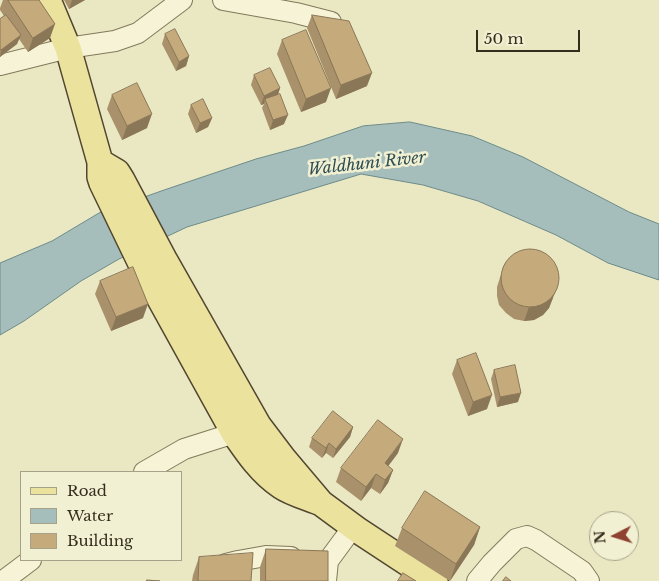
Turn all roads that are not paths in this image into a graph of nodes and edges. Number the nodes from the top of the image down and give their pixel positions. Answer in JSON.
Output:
{"nodes":[{"id":1,"x":48,"y":0,"type":"edge"},
{"id":2,"x":182,"y":0,"type":"edge"},
{"id":3,"x":223,"y":0,"type":"edge"},
{"id":4,"x":331,"y":22,"type":"edge"},
{"id":5,"x":68,"y":48,"type":"junction"},
{"id":6,"x":0,"y":66,"type":"edge"},
{"id":7,"x":155,"y":267,"type":"junction"},
{"id":8,"x":258,"y":426,"type":"junction"},
{"id":9,"x":234,"y":433,"type":"junction"},
{"id":10,"x":146,"y":471,"type":"edge"},
{"id":11,"x":321,"y":502,"type":"junction"},
{"id":12,"x":353,"y":526,"type":"junction"},
{"id":13,"x":30,"y":561,"type":"edge"},
{"id":14,"x":205,"y":570,"type":"edge"},
{"id":15,"x":327,"y":571,"type":"edge"},
{"id":16,"x":3,"y":581,"type":"edge"},
{"id":17,"x":435,"y":581,"type":"edge"},
{"id":18,"x":477,"y":581,"type":"edge"},
{"id":19,"x":589,"y":581,"type":"edge"}],
"edges":[{"from":1,"to":5,"type":"main road"},
{"from":2,"to":5,"type":"street"},
{"from":3,"to":4,"type":"street"},
{"from":5,"to":6,"type":"street"},
{"from":5,"to":7,"type":"main road"},
{"from":7,"to":8,"type":"main road"},
{"from":7,"to":9,"type":"main road"},
{"from":8,"to":9,"type":"street"},
{"from":8,"to":11,"type":"main road"},
{"from":9,"to":10,"type":"street"},
{"from":9,"to":11,"type":"main road"},
{"from":11,"to":12,"type":"main road"},
{"from":12,"to":15,"type":"street"},
{"from":12,"to":17,"type":"main road"},
{"from":13,"to":16,"type":"street"},
{"from":14,"to":15,"type":"street"},
{"from":18,"to":19,"type":"street"}]}
